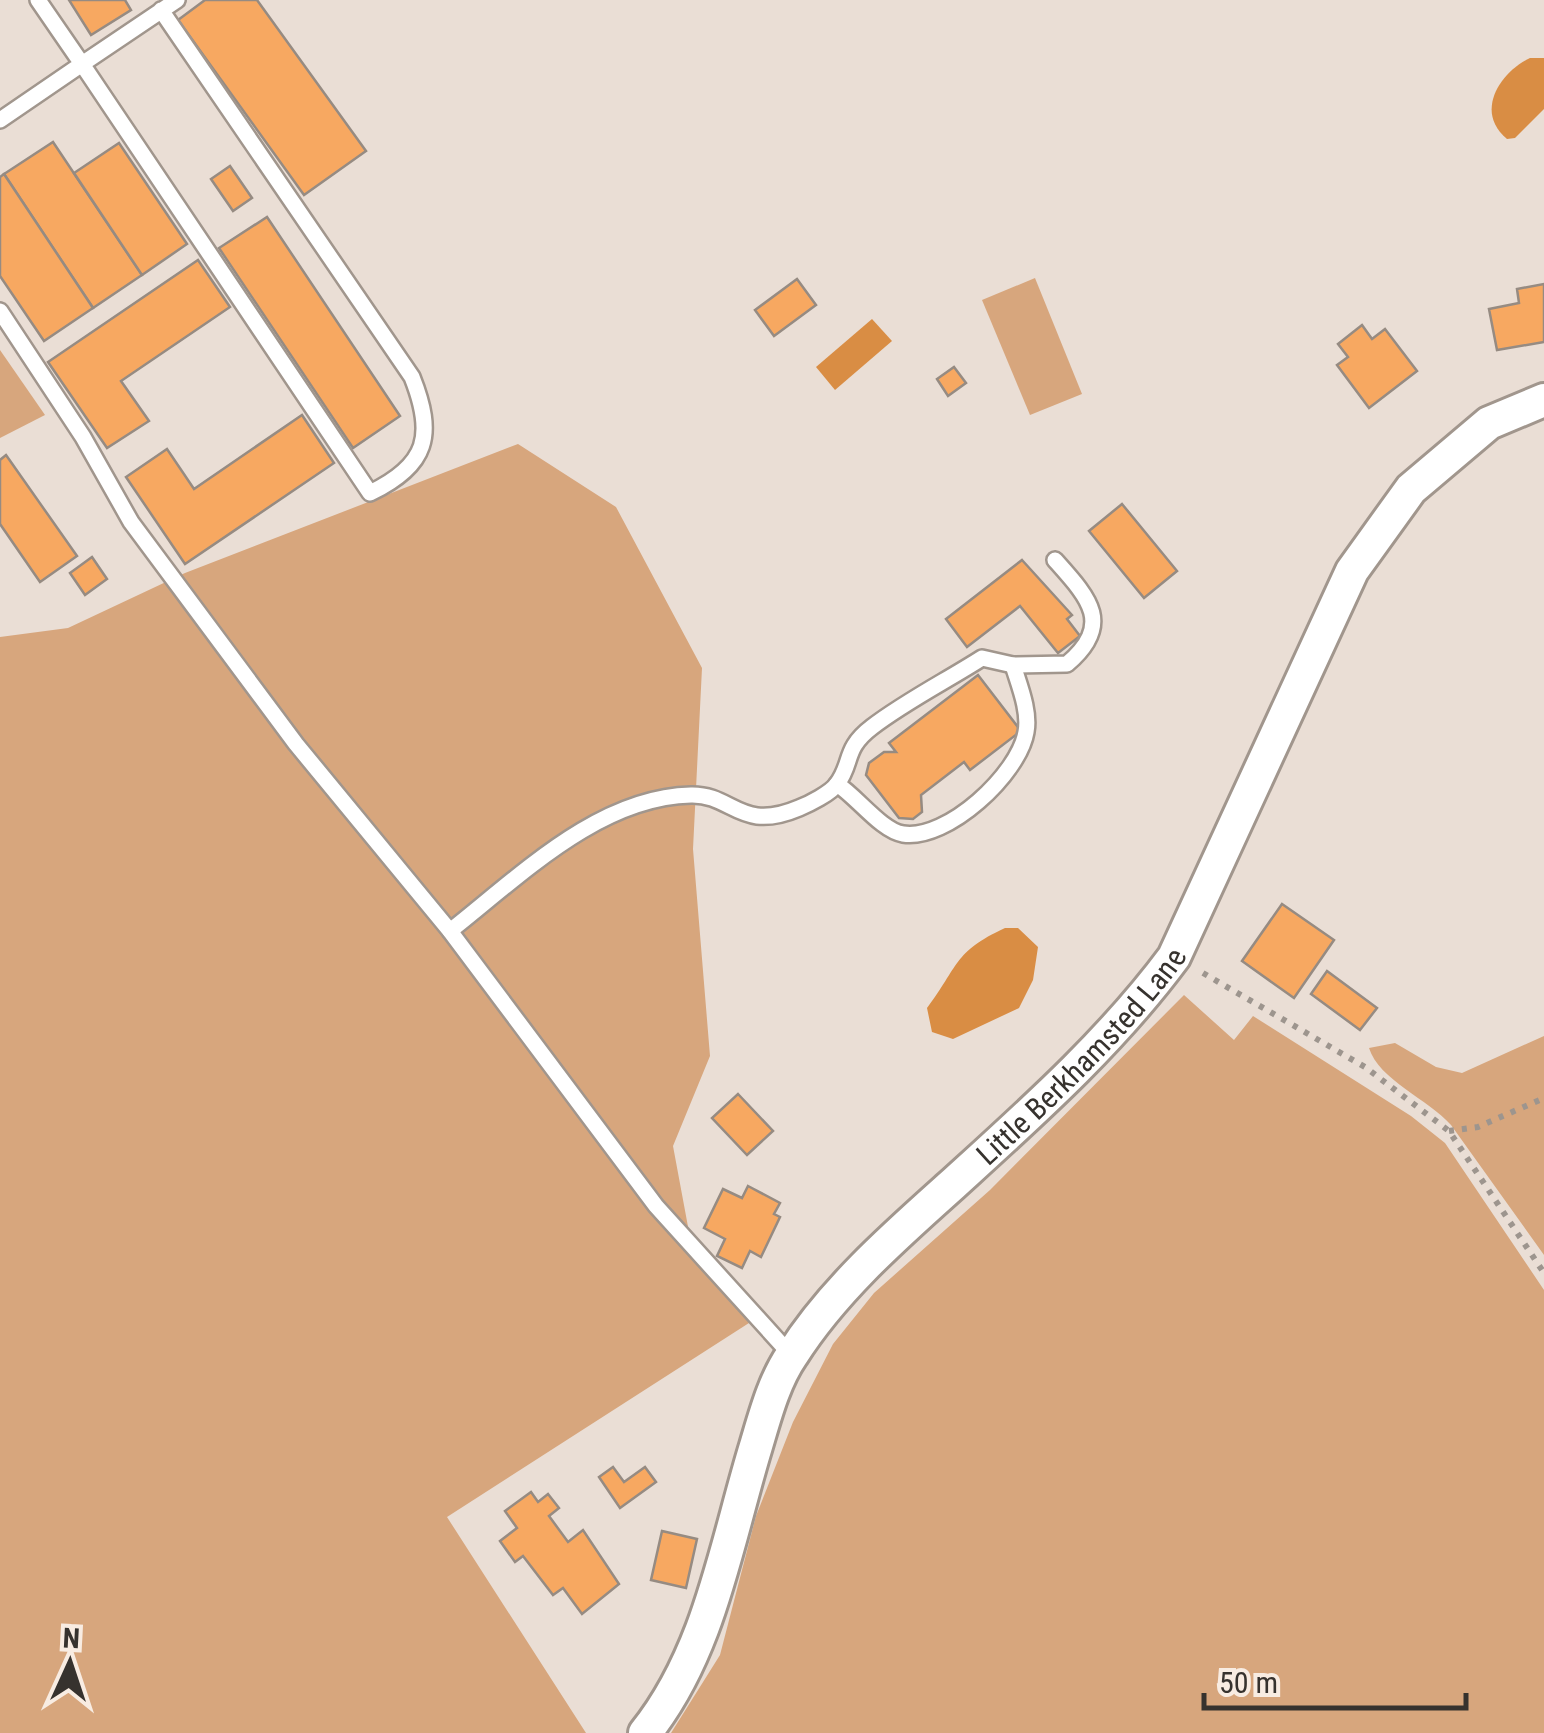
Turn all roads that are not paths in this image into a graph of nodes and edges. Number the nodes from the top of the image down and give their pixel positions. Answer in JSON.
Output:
{"nodes":[{"id":1,"x":38,"y":0,"type":"edge"},
{"id":2,"x":177,"y":0,"type":"edge"},
{"id":3,"x":162,"y":10,"type":"junction"},
{"id":4,"x":82,"y":64,"type":"junction"},
{"id":5,"x":0,"y":120,"type":"edge"},
{"id":6,"x":0,"y":311,"type":"edge"},
{"id":7,"x":1544,"y":400,"type":"edge"},
{"id":8,"x":1055,"y":560,"type":"dead end"},
{"id":9,"x":1013,"y":665,"type":"junction"},
{"id":10,"x":838,"y":784,"type":"junction"},
{"id":11,"x":450,"y":931,"type":"junction"},
{"id":12,"x":791,"y":1356,"type":"junction"},
{"id":13,"x":645,"y":1733,"type":"edge"}],
"edges":[{"from":1,"to":4,"type":"lane"},
{"from":2,"to":3,"type":"lane"},
{"from":3,"to":4,"type":"lane"},
{"from":3,"to":4,"type":"lane"},
{"from":4,"to":5,"type":"lane"},
{"from":6,"to":11,"type":"lane"},
{"from":7,"to":12,"type":"street","name":"Little Berkhamsted Lane"},
{"from":8,"to":9,"type":"lane"},
{"from":9,"to":10,"type":"lane"},
{"from":9,"to":10,"type":"lane"},
{"from":10,"to":11,"type":"lane"},
{"from":11,"to":12,"type":"lane"},
{"from":12,"to":13,"type":"street","name":"Little Berkhamsted Lane"}]}
